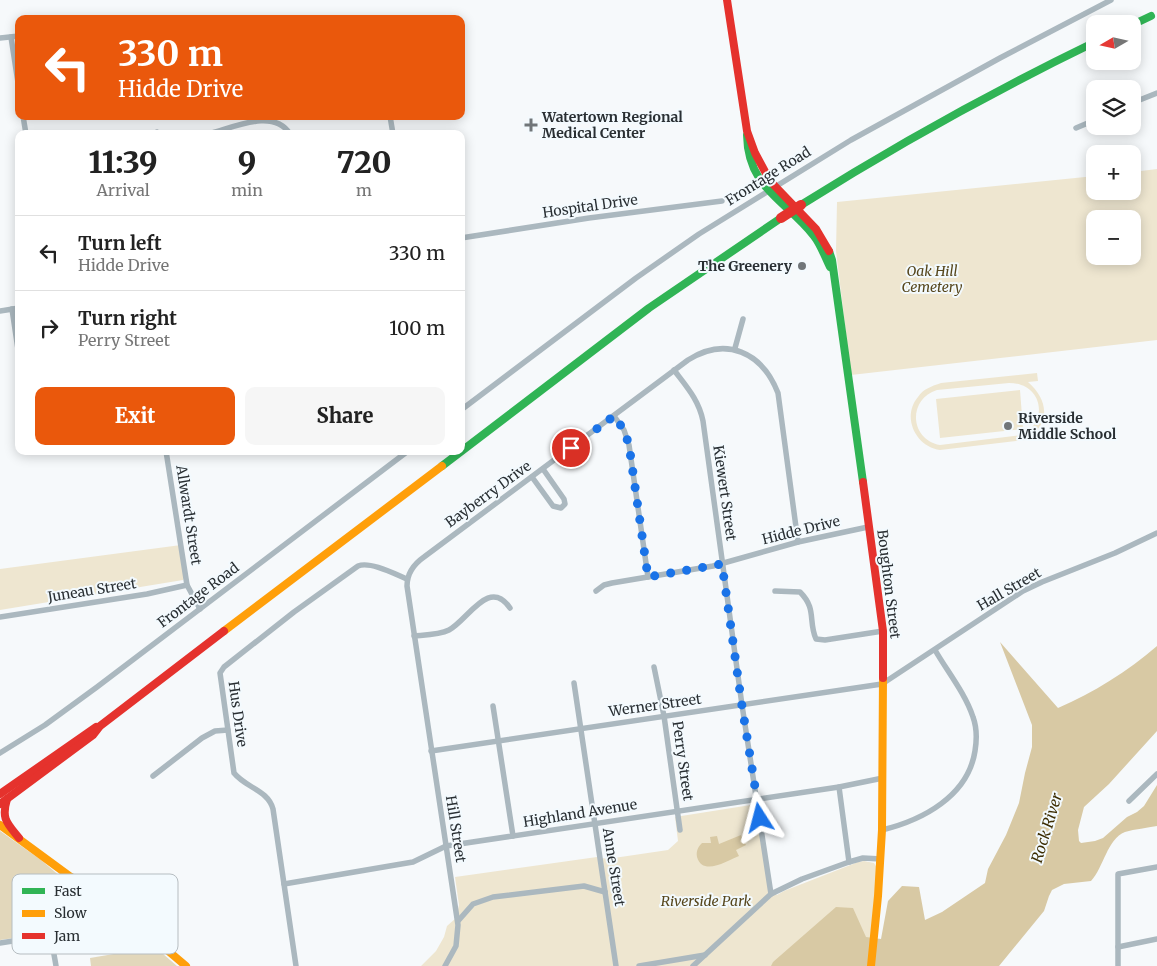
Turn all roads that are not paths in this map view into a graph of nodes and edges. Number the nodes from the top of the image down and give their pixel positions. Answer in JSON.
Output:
{"nodes":[{"id":1,"x":727,"y":0,"type":"edge"},
{"id":2,"x":1111,"y":0,"type":"edge"},
{"id":3,"x":1155,"y":14,"type":"edge"},
{"id":4,"x":1141,"y":21,"type":"edge"},
{"id":5,"x":15,"y":36,"type":"edge"},
{"id":6,"x":11,"y":37,"type":"junction"},
{"id":7,"x":0,"y":38,"type":"edge"},
{"id":8,"x":1086,"y":46,"type":"edge"},
{"id":9,"x":15,"y":63,"type":"edge"},
{"id":10,"x":1157,"y":93,"type":"edge"},
{"id":11,"x":1141,"y":99,"type":"edge"},
{"id":12,"x":1086,"y":124,"type":"edge"},
{"id":13,"x":1076,"y":128,"type":"dead end"},
{"id":14,"x":222,"y":130,"type":"edge"},
{"id":15,"x":287,"y":130,"type":"edge"},
{"id":16,"x":772,"y":188,"type":"junction"},
{"id":17,"x":722,"y":201,"type":"dead end"},
{"id":18,"x":465,"y":237,"type":"edge"},
{"id":19,"x":12,"y":309,"type":"junction"},
{"id":20,"x":15,"y":309,"type":"edge"},
{"id":21,"x":0,"y":311,"type":"edge"},
{"id":22,"x":743,"y":319,"type":"dead end"},
{"id":23,"x":15,"y":329,"type":"edge"},
{"id":24,"x":734,"y":348,"type":"junction"},
{"id":25,"x":674,"y":370,"type":"junction"},
{"id":26,"x":465,"y":407,"type":"edge"},
{"id":27,"x":614,"y":416,"type":"junction"},
{"id":28,"x":465,"y":449,"type":"edge"},
{"id":29,"x":167,"y":455,"type":"edge"},
{"id":30,"x":403,"y":455,"type":"edge"},
{"id":31,"x":457,"y":455,"type":"edge"},
{"id":32,"x":543,"y":469,"type":"junction"},
{"id":33,"x":532,"y":477,"type":"junction"},
{"id":34,"x":868,"y":528,"type":"junction"},
{"id":35,"x":1157,"y":533,"type":"edge"},
{"id":36,"x":798,"y":542,"type":"junction"},
{"id":37,"x":722,"y":564,"type":"junction"},
{"id":38,"x":648,"y":577,"type":"junction"},
{"id":39,"x":407,"y":579,"type":"junction"},
{"id":40,"x":188,"y":585,"type":"junction"},
{"id":41,"x":596,"y":591,"type":"dead end"},
{"id":42,"x":775,"y":591,"type":"dead end"},
{"id":43,"x":510,"y":608,"type":"dead end"},
{"id":44,"x":200,"y":609,"type":"junction"},
{"id":45,"x":0,"y":617,"type":"edge"},
{"id":46,"x":883,"y":631,"type":"junction"},
{"id":47,"x":414,"y":636,"type":"junction"},
{"id":48,"x":935,"y":650,"type":"junction"},
{"id":49,"x":654,"y":667,"type":"dead end"},
{"id":50,"x":574,"y":683,"type":"dead end"},
{"id":51,"x":882,"y":684,"type":"junction"},
{"id":52,"x":493,"y":706,"type":"dead end"},
{"id":53,"x":742,"y":706,"type":"junction"},
{"id":54,"x":664,"y":716,"type":"junction"},
{"id":55,"x":580,"y":729,"type":"junction"},
{"id":56,"x":228,"y":730,"type":"junction"},
{"id":57,"x":499,"y":741,"type":"junction"},
{"id":58,"x":431,"y":751,"type":"junction"},
{"id":59,"x":0,"y":754,"type":"edge"},
{"id":60,"x":1157,"y":774,"type":"edge"},
{"id":61,"x":153,"y":776,"type":"dead end"},
{"id":62,"x":883,"y":778,"type":"junction"},
{"id":63,"x":839,"y":787,"type":"junction"},
{"id":64,"x":2,"y":799,"type":"edge"},
{"id":65,"x":757,"y":799,"type":"junction"},
{"id":66,"x":1129,"y":801,"type":"dead end"},
{"id":67,"x":678,"y":810,"type":"junction"},
{"id":68,"x":594,"y":824,"type":"junction"},
{"id":69,"x":0,"y":825,"type":"edge"},
{"id":70,"x":680,"y":830,"type":"dead end"},
{"id":71,"x":882,"y":830,"type":"junction"},
{"id":72,"x":513,"y":836,"type":"junction"},
{"id":73,"x":19,"y":838,"type":"junction"},
{"id":74,"x":446,"y":846,"type":"junction"},
{"id":75,"x":881,"y":858,"type":"junction"},
{"id":76,"x":849,"y":862,"type":"junction"},
{"id":77,"x":1157,"y":867,"type":"edge"},
{"id":78,"x":69,"y":874,"type":"edge"},
{"id":79,"x":284,"y":884,"type":"junction"},
{"id":80,"x":605,"y":892,"type":"junction"},
{"id":81,"x":771,"y":894,"type":"junction"},
{"id":82,"x":458,"y":921,"type":"junction"},
{"id":83,"x":1157,"y":939,"type":"edge"},
{"id":84,"x":1118,"y":947,"type":"junction"},
{"id":85,"x":172,"y":954,"type":"edge"},
{"id":86,"x":698,"y":958,"type":"junction"},
{"id":87,"x":186,"y":966,"type":"edge"},
{"id":88,"x":296,"y":966,"type":"edge"},
{"id":89,"x":445,"y":966,"type":"edge"},
{"id":90,"x":616,"y":966,"type":"edge"},
{"id":91,"x":639,"y":966,"type":"edge"},
{"id":92,"x":693,"y":966,"type":"edge"},
{"id":93,"x":871,"y":966,"type":"edge"},
{"id":94,"x":1118,"y":966,"type":"edge"}],
"edges":[{"from":1,"to":16,"type":"main road","name":"Boughton Street"},
{"from":2,"to":16,"type":"street","name":"Frontage Road"},
{"from":3,"to":4,"type":"main road"},
{"from":5,"to":6,"type":"street"},
{"from":6,"to":7,"type":"street"},
{"from":6,"to":9,"type":"street"},
{"from":8,"to":28,"type":"main road","bridge":true},
{"from":10,"to":11,"type":"street"},
{"from":12,"to":13,"type":"street"},
{"from":14,"to":15,"type":"street"},
{"from":16,"to":26,"type":"street","name":"Frontage Road"},
{"from":16,"to":34,"type":"main road","name":"Boughton Street"},
{"from":17,"to":18,"type":"street","name":"Hospital Drive"},
{"from":19,"to":20,"type":"street"},
{"from":19,"to":21,"type":"street"},
{"from":19,"to":23,"type":"street"},
{"from":22,"to":24,"type":"street"},
{"from":24,"to":25,"type":"street","name":"Bayberry Drive"},
{"from":24,"to":36,"type":"street"},
{"from":25,"to":27,"type":"street","name":"Bayberry Drive"},
{"from":25,"to":37,"type":"street","name":"Kiewert Street"},
{"from":27,"to":32,"type":"street","name":"Bayberry Drive"},
{"from":27,"to":38,"type":"street"},
{"from":29,"to":40,"type":"street","name":"Allwardt Street"},
{"from":30,"to":44,"type":"street","name":"Frontage Road"},
{"from":31,"to":64,"type":"main road","bridge":true},
{"from":32,"to":33,"type":"street","name":"Bayberry Drive"},
{"from":32,"to":33,"type":"street"},
{"from":33,"to":39,"type":"street","name":"Bayberry Drive"},
{"from":34,"to":36,"type":"street","name":"Hidde Drive"},
{"from":34,"to":46,"type":"main road","name":"Boughton Street"},
{"from":35,"to":48,"type":"street","name":"Hall Street"},
{"from":36,"to":37,"type":"street","name":"Hidde Drive"},
{"from":37,"to":38,"type":"street","name":"Hidde Drive"},
{"from":37,"to":53,"type":"street","name":"Kiewert Street"},
{"from":38,"to":41,"type":"street","name":"Hidde Drive"},
{"from":39,"to":47,"type":"street"},
{"from":39,"to":56,"type":"street","name":"Hus Drive"},
{"from":40,"to":44,"type":"street","name":"Allwardt Street"},
{"from":40,"to":45,"type":"street","name":"Juneau Street"},
{"from":42,"to":46,"type":"street"},
{"from":43,"to":47,"type":"street"},
{"from":44,"to":59,"type":"street","name":"Frontage Road"},
{"from":46,"to":51,"type":"main road","name":"Boughton Street"},
{"from":47,"to":58,"type":"street","name":"Hill Street"},
{"from":48,"to":51,"type":"street","name":"Hall Street"},
{"from":48,"to":71,"type":"street"},
{"from":49,"to":54,"type":"street","name":"Perry Street"},
{"from":50,"to":55,"type":"street","name":"Anne Street"},
{"from":51,"to":53,"type":"street","name":"Werner Street"},
{"from":51,"to":62,"type":"main road","name":"Boughton Street"},
{"from":52,"to":57,"type":"street"},
{"from":53,"to":54,"type":"street","name":"Werner Street"},
{"from":53,"to":65,"type":"street","name":"Kiewert Street"},
{"from":54,"to":55,"type":"street","name":"Werner Street"},
{"from":54,"to":67,"type":"street","name":"Perry Street"},
{"from":55,"to":57,"type":"street","name":"Werner Street"},
{"from":55,"to":68,"type":"street","name":"Anne Street"},
{"from":56,"to":61,"type":"street"},
{"from":56,"to":79,"type":"street","name":"Hus Drive"},
{"from":57,"to":58,"type":"street","name":"Werner Street"},
{"from":57,"to":72,"type":"street"},
{"from":58,"to":74,"type":"street","name":"Hill Street"},
{"from":60,"to":66,"type":"street"},
{"from":62,"to":63,"type":"street","name":"Highland Avenue"},
{"from":62,"to":71,"type":"main road","name":"Boughton Street"},
{"from":63,"to":65,"type":"street","name":"Highland Avenue"},
{"from":63,"to":76,"type":"street"},
{"from":64,"to":73,"type":"main road"},
{"from":65,"to":67,"type":"street","name":"Highland Avenue"},
{"from":65,"to":81,"type":"street","name":"Kiewert Street"},
{"from":67,"to":68,"type":"street","name":"Highland Avenue"},
{"from":67,"to":70,"type":"street","name":"Perry Street"},
{"from":68,"to":72,"type":"street","name":"Highland Avenue"},
{"from":68,"to":80,"type":"street","name":"Anne Street"},
{"from":69,"to":73,"type":"main road"},
{"from":71,"to":75,"type":"main road","name":"Boughton Street"},
{"from":72,"to":74,"type":"street","name":"Highland Avenue"},
{"from":73,"to":78,"type":"main road"},
{"from":74,"to":79,"type":"street","name":"Highland Avenue"},
{"from":74,"to":82,"type":"street","name":"Hill Street"},
{"from":75,"to":76,"type":"street"},
{"from":75,"to":93,"type":"main road","name":"Boughton Street"},
{"from":76,"to":81,"type":"street"},
{"from":77,"to":84,"type":"street"},
{"from":79,"to":88,"type":"street","name":"Hus Drive"},
{"from":80,"to":82,"type":"street"},
{"from":80,"to":90,"type":"street","name":"Anne Street"},
{"from":81,"to":86,"type":"street"},
{"from":82,"to":89,"type":"street","name":"Hill Street"},
{"from":83,"to":84,"type":"street"},
{"from":84,"to":94,"type":"street"},
{"from":85,"to":87,"type":"main road"},
{"from":86,"to":91,"type":"street"},
{"from":86,"to":92,"type":"street"}]}
